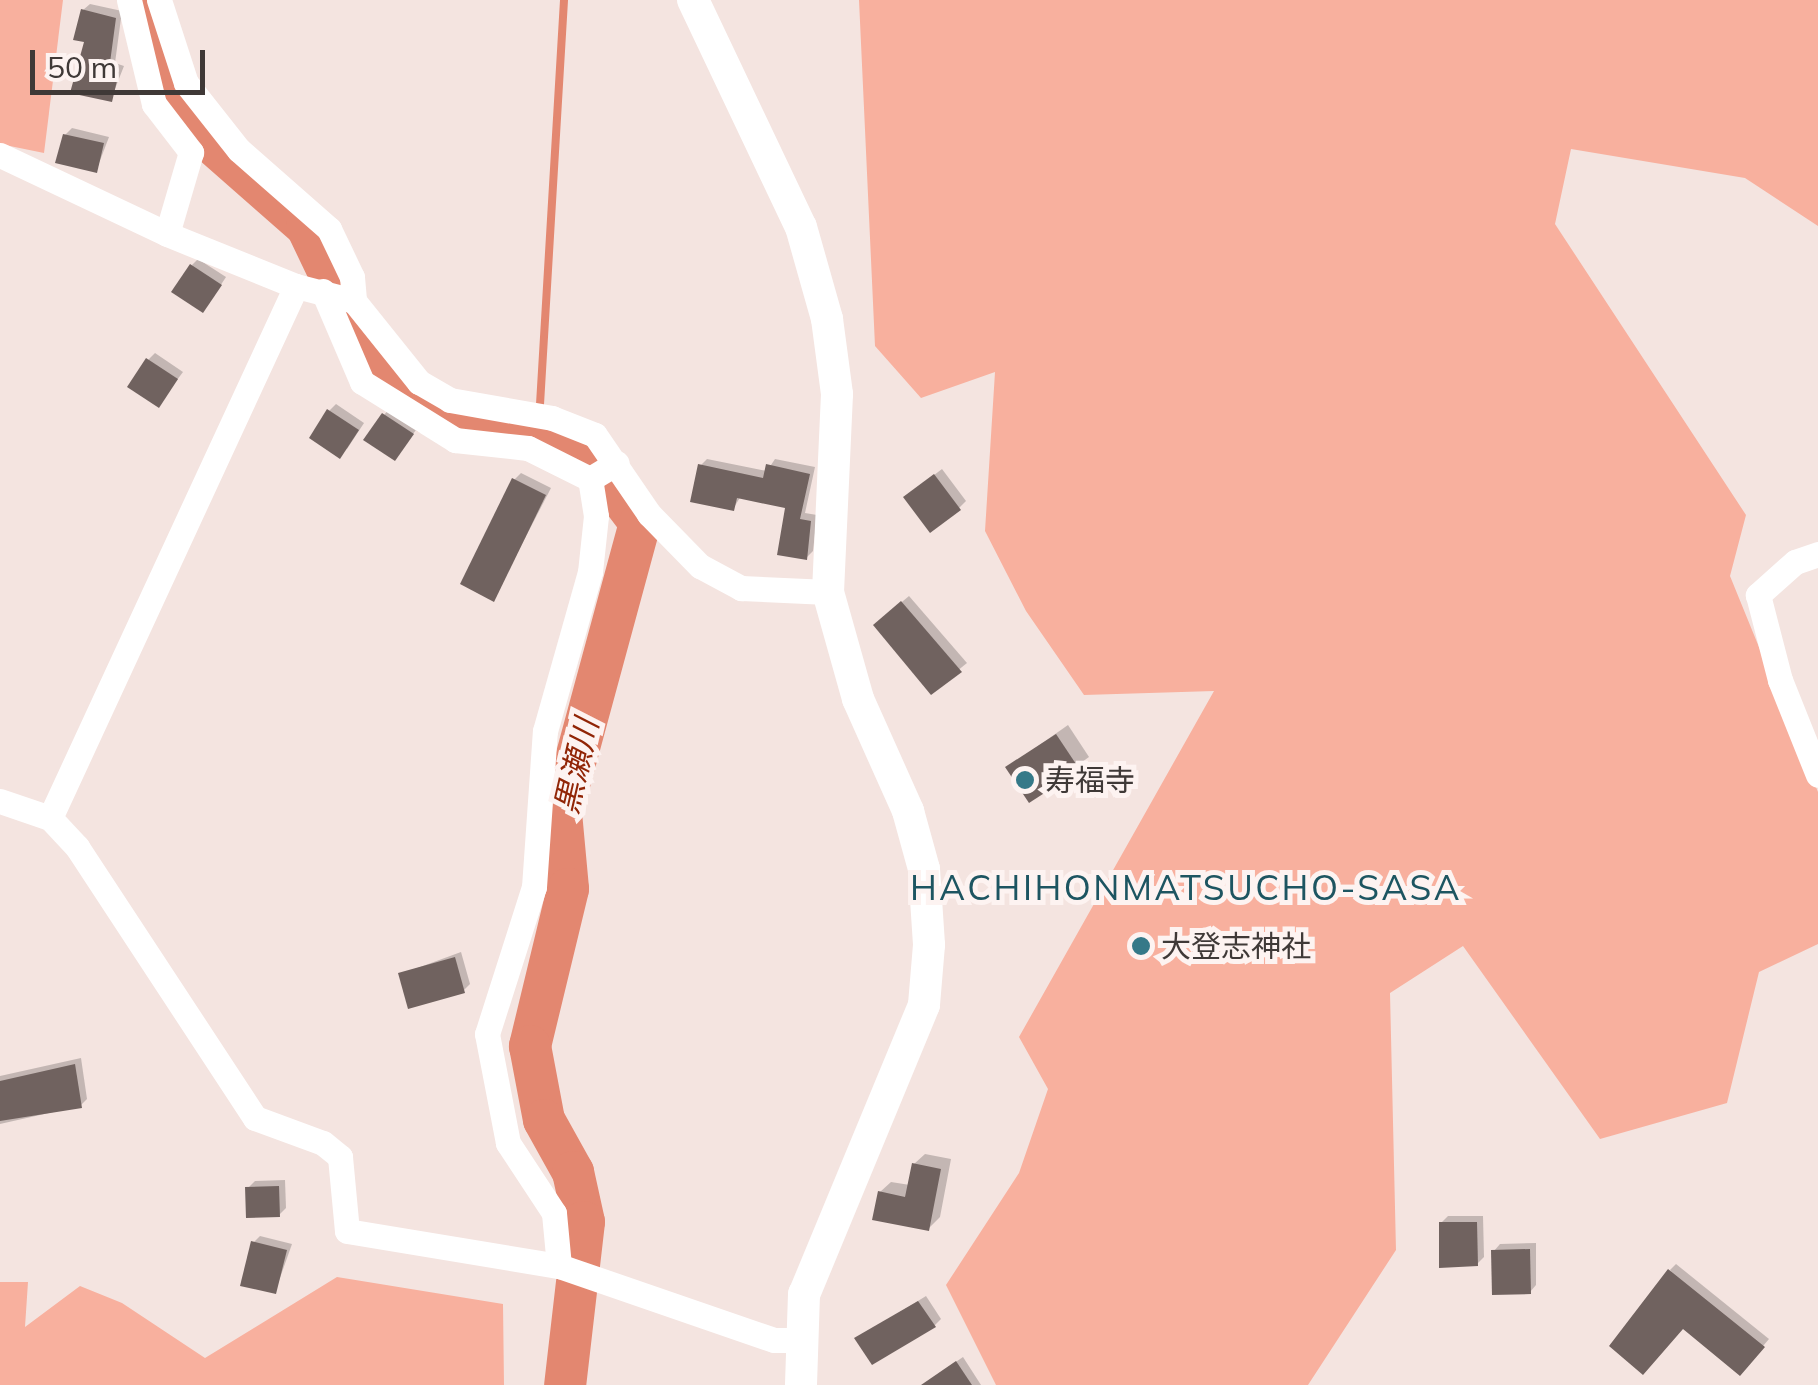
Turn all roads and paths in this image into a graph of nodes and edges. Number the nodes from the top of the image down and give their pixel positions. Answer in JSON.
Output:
{"nodes":[{"id":1,"x":128,"y":0,"type":"edge"},
{"id":2,"x":160,"y":0,"type":"edge"},
{"id":3,"x":693,"y":0,"type":"edge"},
{"id":4,"x":196,"y":129,"type":"junction"},
{"id":5,"x":0,"y":155,"type":"edge"},
{"id":6,"x":168,"y":234,"type":"junction"},
{"id":7,"x":296,"y":286,"type":"junction"},
{"id":8,"x":322,"y":291,"type":"junction"},
{"id":9,"x":354,"y":301,"type":"junction"},
{"id":10,"x":604,"y":471,"type":"junction"},
{"id":11,"x":1818,"y":554,"type":"edge"},
{"id":12,"x":828,"y":592,"type":"junction"},
{"id":13,"x":1818,"y":775,"type":"edge"},
{"id":14,"x":0,"y":801,"type":"edge"},
{"id":15,"x":50,"y":818,"type":"junction"},
{"id":16,"x":574,"y":1270,"type":"junction"},
{"id":17,"x":799,"y":1340,"type":"junction"},
{"id":18,"x":801,"y":1385,"type":"edge"}],
"edges":[{"from":1,"to":4,"type":"street"},
{"from":2,"to":4,"type":"street"},
{"from":3,"to":12,"type":"main road"},
{"from":4,"to":6,"type":"street"},
{"from":4,"to":9,"type":"street"},
{"from":5,"to":6,"type":"street"},
{"from":6,"to":7,"type":"street"},
{"from":7,"to":8,"type":"street"},
{"from":7,"to":15,"type":"street"},
{"from":8,"to":9,"type":"street"},
{"from":8,"to":10,"type":"street"},
{"from":9,"to":10,"type":"street"},
{"from":10,"to":12,"type":"street"},
{"from":10,"to":16,"type":"street"},
{"from":11,"to":13,"type":"street"},
{"from":12,"to":17,"type":"main road"},
{"from":14,"to":15,"type":"street"},
{"from":15,"to":16,"type":"street"},
{"from":16,"to":17,"type":"street"},
{"from":17,"to":18,"type":"main road"}]}
